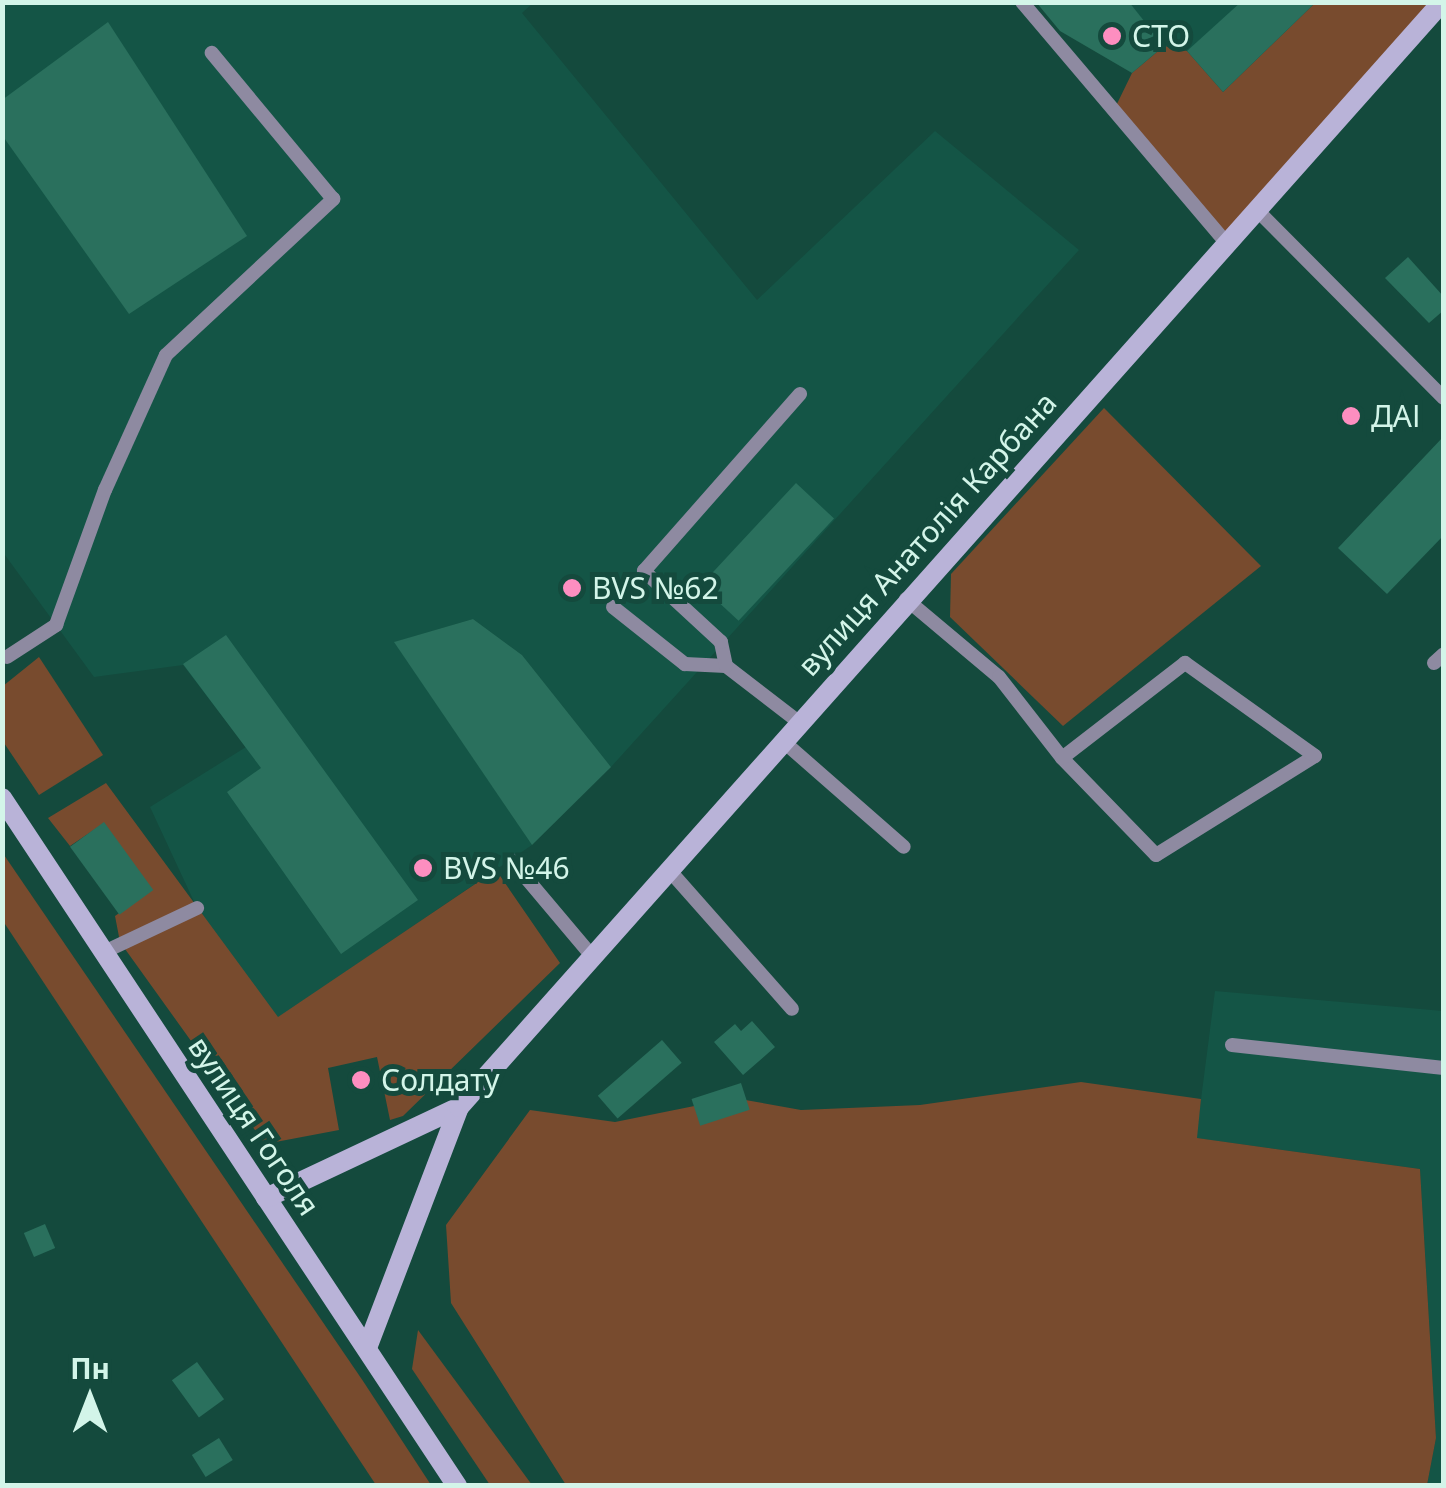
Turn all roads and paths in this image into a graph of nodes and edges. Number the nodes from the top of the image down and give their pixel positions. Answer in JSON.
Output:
{"nodes":[{"id":1,"x":1022,"y":2,"type":"edge"},
{"id":2,"x":1442,"y":2,"type":"edge"},
{"id":3,"x":212,"y":53,"type":"dead end"},
{"id":4,"x":1257,"y":210,"type":"junction"},
{"id":5,"x":1227,"y":244,"type":"junction"},
{"id":6,"x":800,"y":394,"type":"dead end"},
{"id":7,"x":1444,"y":398,"type":"edge"},
{"id":8,"x":906,"y":599,"type":"junction"},
{"id":9,"x":613,"y":608,"type":"dead end"},
{"id":10,"x":4,"y":657,"type":"edge"},
{"id":11,"x":726,"y":666,"type":"junction"},
{"id":12,"x":800,"y":723,"type":"junction"},
{"id":13,"x":784,"y":742,"type":"junction"},
{"id":14,"x":1062,"y":758,"type":"junction"},
{"id":15,"x":2,"y":798,"type":"edge"},
{"id":16,"x":904,"y":847,"type":"dead end"},
{"id":17,"x":511,"y":860,"type":"dead end"},
{"id":18,"x":670,"y":870,"type":"junction"},
{"id":19,"x":198,"y":908,"type":"dead end"},
{"id":20,"x":104,"y":952,"type":"junction"},
{"id":21,"x":591,"y":955,"type":"junction"},
{"id":22,"x":792,"y":1009,"type":"dead end"},
{"id":23,"x":1232,"y":1045,"type":"dead end"},
{"id":24,"x":1444,"y":1068,"type":"edge"},
{"id":25,"x":459,"y":1107,"type":"junction"},
{"id":26,"x":266,"y":1198,"type":"junction"},
{"id":27,"x":367,"y":1348,"type":"junction"},
{"id":28,"x":457,"y":1486,"type":"edge"}],
"edges":[{"from":1,"to":5,"type":"lane"},
{"from":2,"to":4,"type":"street","name":"вулиця Анатолія Карбана"},
{"from":3,"to":10,"type":"lane"},
{"from":4,"to":5,"type":"street","name":"вулиця Анатолія Карбана"},
{"from":4,"to":7,"type":"lane"},
{"from":5,"to":8,"type":"street","name":"вулиця Анатолія Карбана"},
{"from":6,"to":11,"type":"lane"},
{"from":8,"to":12,"type":"street","name":"вулиця Анатолія Карбана"},
{"from":8,"to":14,"type":"lane"},
{"from":9,"to":11,"type":"lane"},
{"from":11,"to":12,"type":"lane"},
{"from":12,"to":13,"type":"street","name":"вулиця Анатолія Карбана"},
{"from":13,"to":16,"type":"lane"},
{"from":13,"to":18,"type":"street","name":"вулиця Анатолія Карбана"},
{"from":14,"to":14,"type":"lane"},
{"from":15,"to":20,"type":"street","name":"вулиця Гоголя"},
{"from":17,"to":21,"type":"lane"},
{"from":18,"to":21,"type":"street","name":"вулиця Анатолія Карбана"},
{"from":18,"to":22,"type":"lane"},
{"from":19,"to":20,"type":"lane"},
{"from":20,"to":26,"type":"street","name":"вулиця Гоголя"},
{"from":21,"to":25,"type":"street","name":"вулиця Анатолія Карбана"},
{"from":23,"to":24,"type":"lane"},
{"from":25,"to":26,"type":"street"},
{"from":25,"to":27,"type":"street"},
{"from":26,"to":27,"type":"street","name":"вулиця Гоголя"},
{"from":27,"to":28,"type":"street","name":"вулиця Гоголя"}]}
